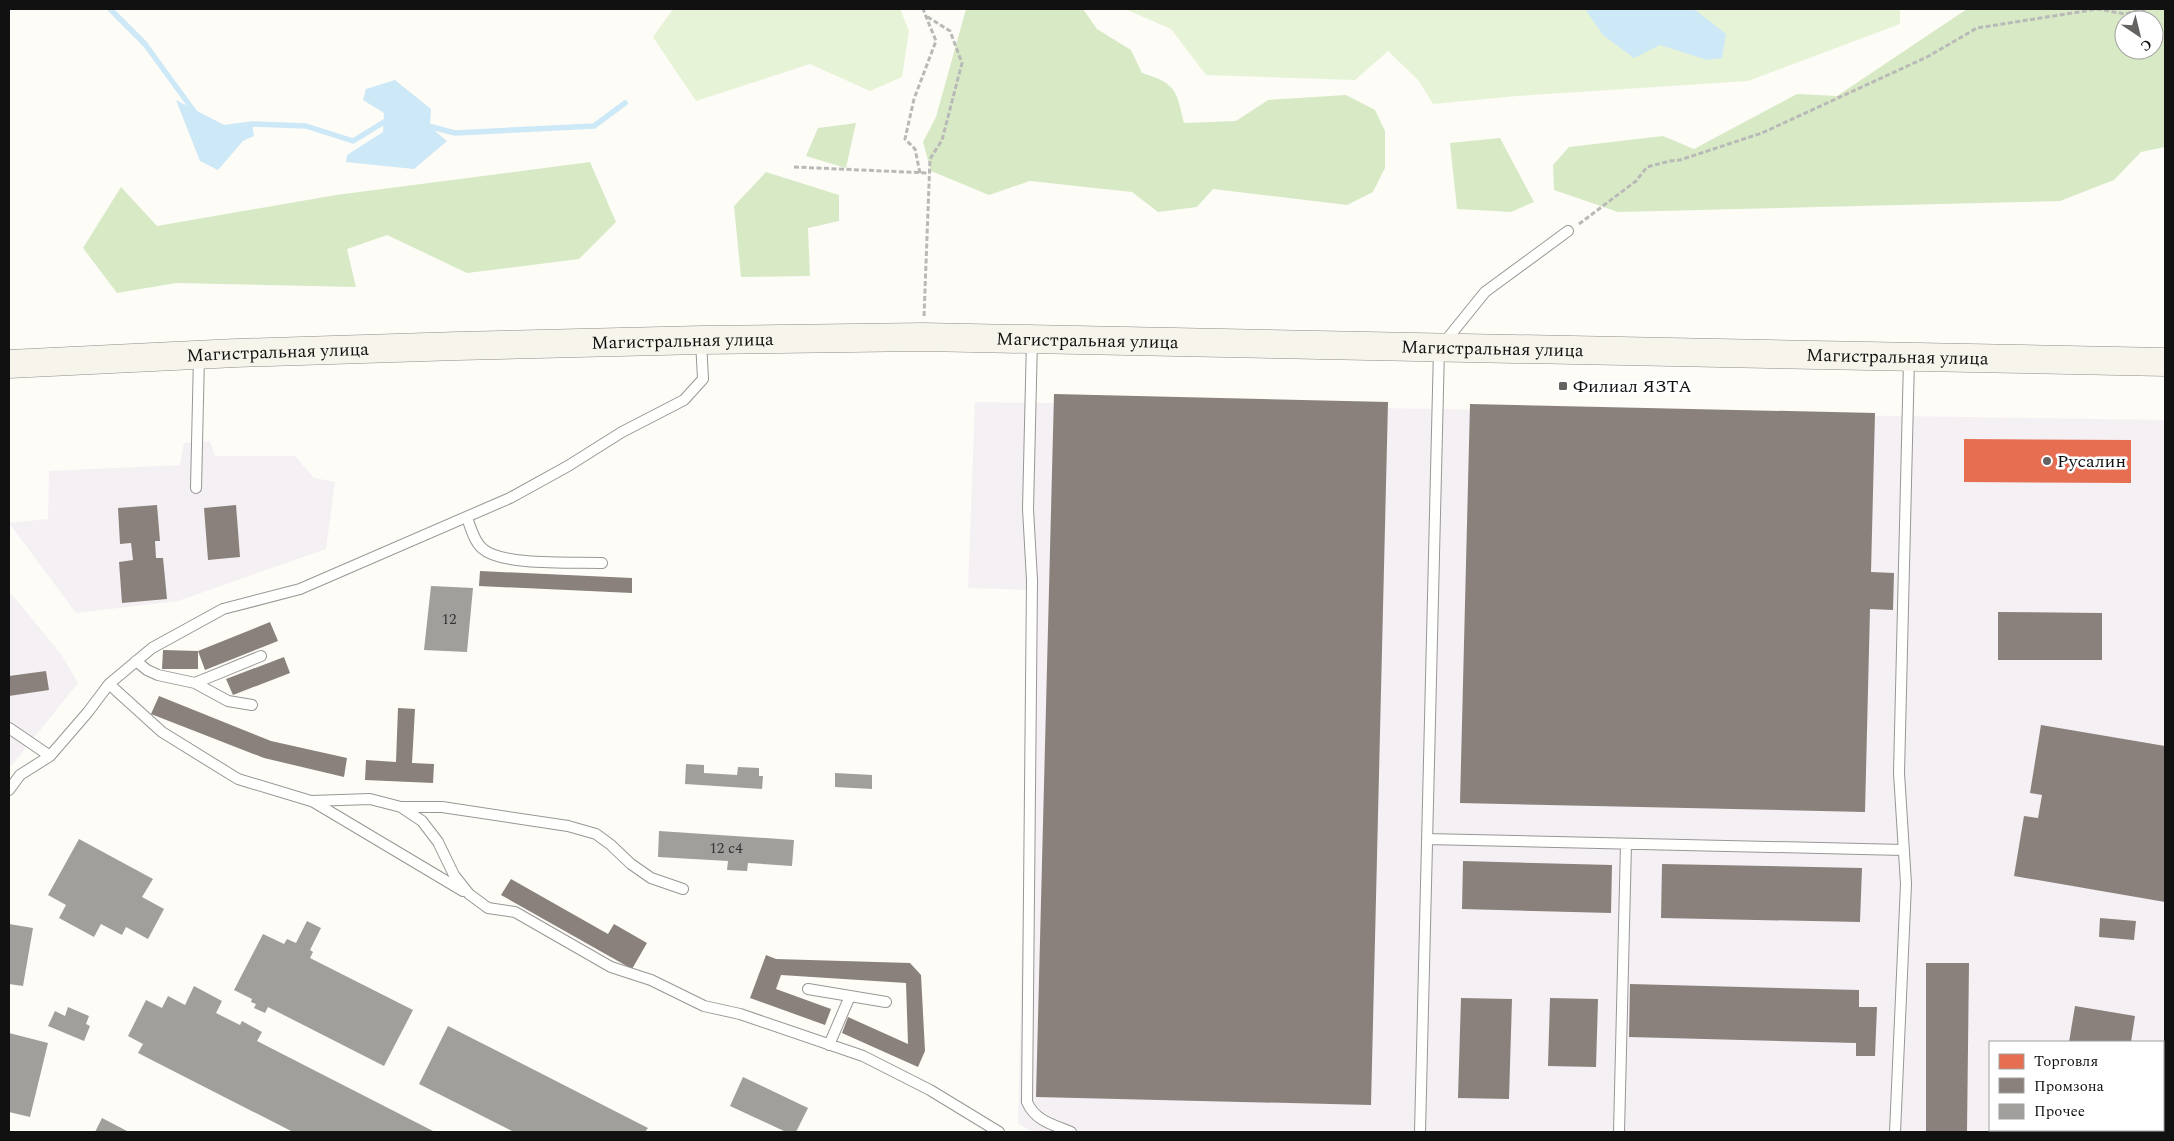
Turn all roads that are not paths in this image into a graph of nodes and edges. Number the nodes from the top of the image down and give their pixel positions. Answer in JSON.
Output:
{"nodes":[{"id":1,"x":1568,"y":231,"type":"road end"},
{"id":2,"x":701,"y":340,"type":"junction"},
{"id":3,"x":1032,"y":340,"type":"junction"},
{"id":4,"x":1439,"y":348,"type":"junction"},
{"id":5,"x":199,"y":355,"type":"junction"},
{"id":6,"x":1910,"y":356,"type":"junction"},
{"id":7,"x":2165,"y":362,"type":"edge"},
{"id":8,"x":9,"y":364,"type":"edge"},
{"id":9,"x":196,"y":488,"type":"dead end"},
{"id":10,"x":467,"y":518,"type":"junction"},
{"id":11,"x":602,"y":563,"type":"dead end"},
{"id":12,"x":261,"y":656,"type":"dead end"},
{"id":13,"x":136,"y":661,"type":"junction"},
{"id":14,"x":194,"y":683,"type":"junction"},
{"id":15,"x":109,"y":684,"type":"junction"},
{"id":16,"x":252,"y":705,"type":"dead end"},
{"id":17,"x":9,"y":728,"type":"edge"},
{"id":18,"x":50,"y":756,"type":"junction"},
{"id":19,"x":9,"y":790,"type":"edge"},
{"id":20,"x":311,"y":801,"type":"junction"},
{"id":21,"x":401,"y":806,"type":"junction"},
{"id":22,"x":1427,"y":839,"type":"junction"},
{"id":23,"x":1626,"y":844,"type":"junction"},
{"id":24,"x":1904,"y":850,"type":"junction"},
{"id":25,"x":683,"y":889,"type":"dead end"},
{"id":26,"x":470,"y":894,"type":"junction"},
{"id":27,"x":808,"y":989,"type":"dead end"},
{"id":28,"x":850,"y":996,"type":"junction"},
{"id":29,"x":886,"y":1002,"type":"dead end"},
{"id":30,"x":829,"y":1045,"type":"junction"},
{"id":31,"x":999,"y":1132,"type":"edge"},
{"id":32,"x":1071,"y":1132,"type":"edge"},
{"id":33,"x":1420,"y":1132,"type":"edge"},
{"id":34,"x":1619,"y":1132,"type":"edge"},
{"id":35,"x":1895,"y":1132,"type":"edge"}],
"edges":[{"from":1,"to":4,"type":"lane"},
{"from":2,"to":3,"type":"main road","name":"Магистральная улица"},
{"from":2,"to":5,"type":"main road","name":"Магистральная улица"},
{"from":2,"to":10,"type":"lane"},
{"from":3,"to":4,"type":"main road","name":"Магистральная улица"},
{"from":3,"to":32,"type":"lane"},
{"from":4,"to":6,"type":"main road","name":"Магистральная улица"},
{"from":4,"to":22,"type":"lane"},
{"from":5,"to":8,"type":"main road","name":"Магистральная улица"},
{"from":5,"to":9,"type":"lane"},
{"from":6,"to":7,"type":"main road","name":"Магистральная улица"},
{"from":6,"to":24,"type":"lane"},
{"from":10,"to":11,"type":"lane"},
{"from":10,"to":13,"type":"lane"},
{"from":12,"to":14,"type":"lane"},
{"from":13,"to":14,"type":"lane"},
{"from":13,"to":15,"type":"lane"},
{"from":14,"to":16,"type":"lane"},
{"from":15,"to":18,"type":"lane"},
{"from":15,"to":20,"type":"lane"},
{"from":17,"to":18,"type":"lane"},
{"from":18,"to":19,"type":"lane"},
{"from":20,"to":21,"type":"lane"},
{"from":20,"to":26,"type":"lane"},
{"from":21,"to":25,"type":"lane"},
{"from":21,"to":26,"type":"lane"},
{"from":22,"to":23,"type":"lane"},
{"from":22,"to":33,"type":"lane"},
{"from":23,"to":24,"type":"lane"},
{"from":23,"to":34,"type":"lane"},
{"from":24,"to":35,"type":"lane"},
{"from":26,"to":30,"type":"lane"},
{"from":27,"to":28,"type":"lane"},
{"from":28,"to":29,"type":"lane"},
{"from":28,"to":30,"type":"lane"},
{"from":30,"to":31,"type":"lane"}]}
